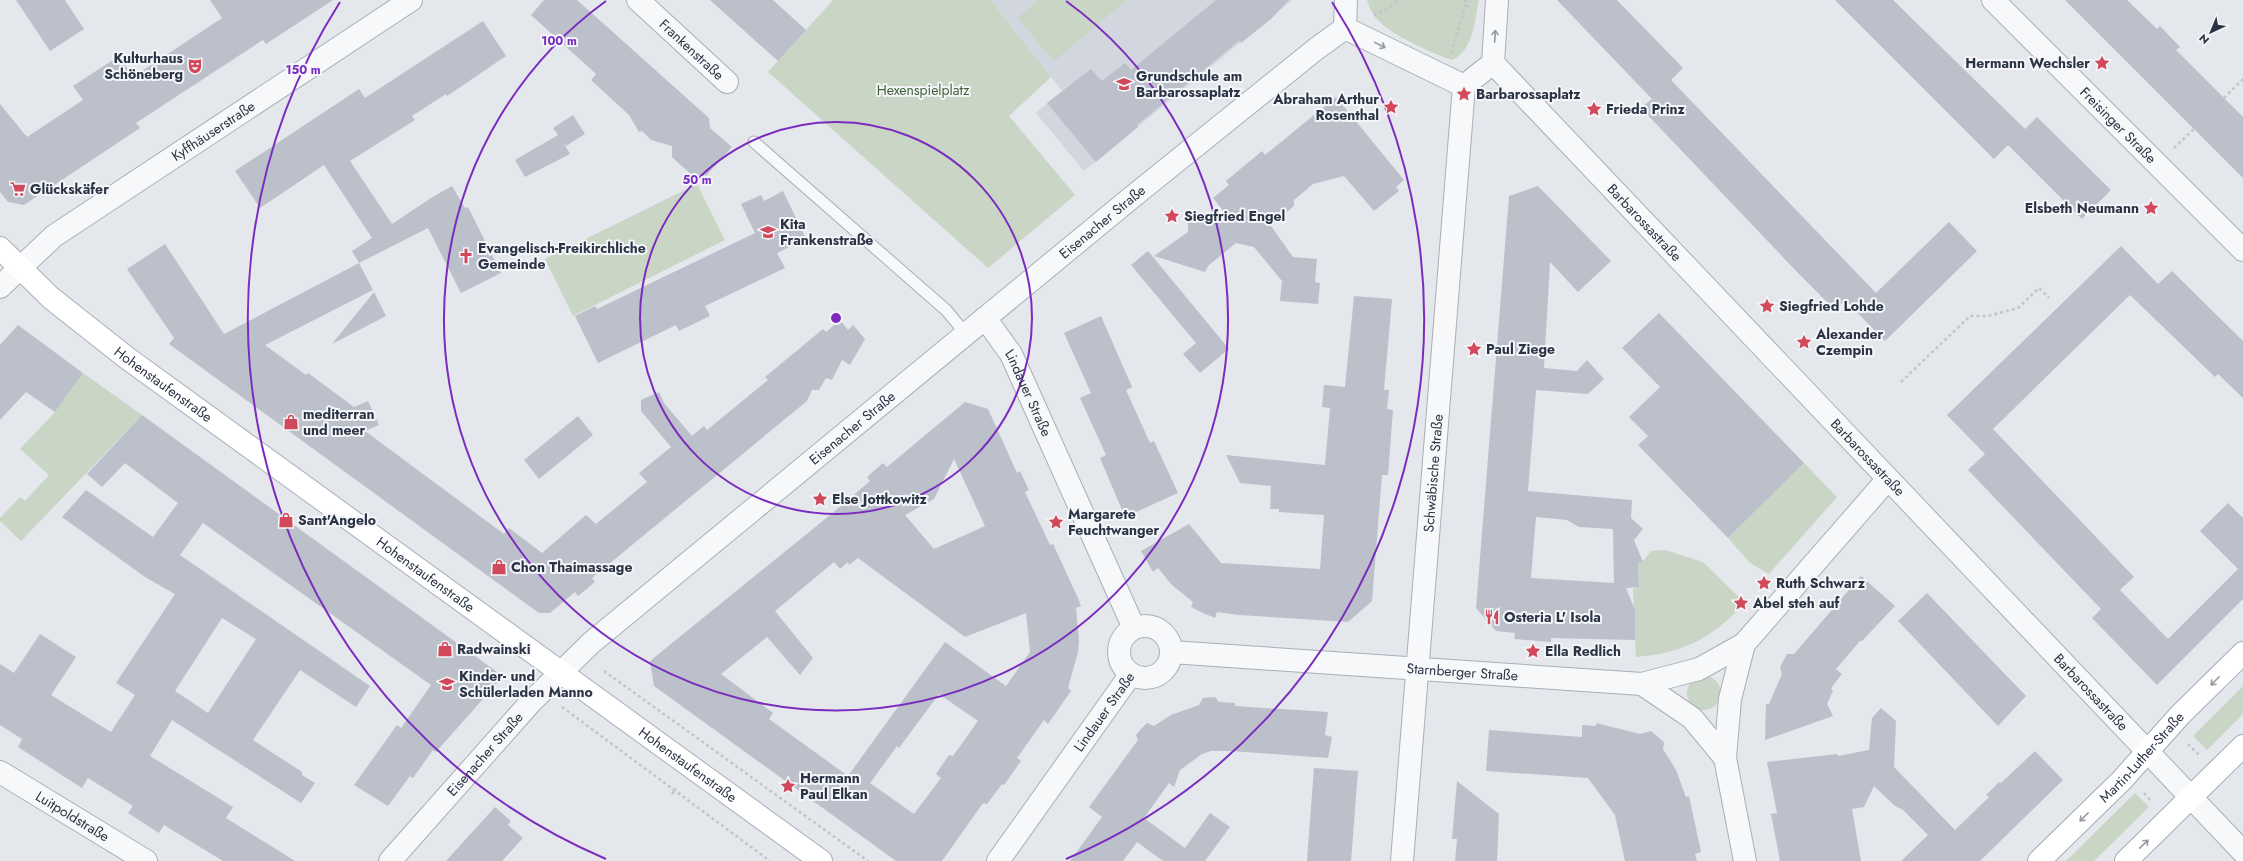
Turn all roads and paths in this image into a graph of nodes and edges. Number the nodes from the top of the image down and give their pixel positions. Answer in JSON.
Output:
{"nodes":[{"id":1,"x":411,"y":0,"type":"edge"},
{"id":2,"x":638,"y":0,"type":"edge"},
{"id":3,"x":1346,"y":0,"type":"edge"},
{"id":4,"x":1467,"y":0,"type":"edge"},
{"id":5,"x":1497,"y":0,"type":"edge"},
{"id":6,"x":1993,"y":0,"type":"edge"},
{"id":7,"x":1345,"y":28,"type":"junction"},
{"id":8,"x":1493,"y":63,"type":"junction"},
{"id":9,"x":2243,"y":79,"type":"edge"},
{"id":10,"x":727,"y":82,"type":"dead end"},
{"id":11,"x":1464,"y":86,"type":"junction"},
{"id":12,"x":2224,"y":98,"type":"dead end"},
{"id":13,"x":2194,"y":129,"type":"dead end"},
{"id":14,"x":754,"y":142,"type":"dead end"},
{"id":15,"x":2173,"y":149,"type":"dead end"},
{"id":16,"x":0,"y":248,"type":"edge"},
{"id":17,"x":2243,"y":250,"type":"edge"},
{"id":18,"x":19,"y":267,"type":"junction"},
{"id":19,"x":0,"y":287,"type":"edge"},
{"id":20,"x":2049,"y":298,"type":"dead end"},
{"id":21,"x":985,"y":318,"type":"junction"},
{"id":22,"x":966,"y":334,"type":"junction"},
{"id":23,"x":1901,"y":382,"type":"dead end"},
{"id":24,"x":1887,"y":480,"type":"junction"},
{"id":25,"x":1134,"y":628,"type":"junction"},
{"id":26,"x":1744,"y":644,"type":"junction"},
{"id":27,"x":1171,"y":652,"type":"junction"},
{"id":28,"x":2243,"y":653,"type":"edge"},
{"id":29,"x":1417,"y":669,"type":"junction"},
{"id":30,"x":561,"y":673,"type":"junction"},
{"id":31,"x":1131,"y":674,"type":"junction"},
{"id":32,"x":619,"y":680,"type":"dead end"},
{"id":33,"x":1642,"y":684,"type":"junction"},
{"id":34,"x":578,"y":720,"type":"dead end"},
{"id":35,"x":2186,"y":742,"type":"dead end"},
{"id":36,"x":2243,"y":746,"type":"edge"},
{"id":37,"x":2148,"y":751,"type":"junction"},
{"id":38,"x":2201,"y":756,"type":"dead end"},
{"id":39,"x":1725,"y":758,"type":"junction"},
{"id":40,"x":0,"y":772,"type":"edge"},
{"id":41,"x":2139,"y":788,"type":"dead end"},
{"id":42,"x":675,"y":789,"type":"junction"},
{"id":43,"x":672,"y":794,"type":"dead end"},
{"id":44,"x":2192,"y":796,"type":"junction"},
{"id":45,"x":2153,"y":803,"type":"dead end"},
{"id":46,"x":2243,"y":852,"type":"edge"},
{"id":47,"x":146,"y":861,"type":"edge"},
{"id":48,"x":390,"y":861,"type":"edge"},
{"id":49,"x":770,"y":861,"type":"edge"},
{"id":50,"x":821,"y":861,"type":"edge"},
{"id":51,"x":868,"y":861,"type":"edge"},
{"id":52,"x":998,"y":861,"type":"edge"},
{"id":53,"x":1402,"y":861,"type":"edge"},
{"id":54,"x":1745,"y":861,"type":"edge"},
{"id":55,"x":2039,"y":861,"type":"edge"},
{"id":56,"x":2126,"y":861,"type":"edge"}],
"edges":[{"from":1,"to":18,"type":"street","name":"Kyffhäuserstraße"},
{"from":2,"to":10,"type":"street","name":"Frankenstraße"},
{"from":3,"to":7,"type":"street"},
{"from":4,"to":11,"type":"path"},
{"from":8,"to":5,"type":"street","one_way":true},
{"from":6,"to":17,"type":"street","name":"Freisinger Straße"},
{"from":7,"to":11,"type":"street","one_way":true},
{"from":7,"to":21,"type":"street","name":"Eisenacher Straße"},
{"from":8,"to":11,"type":"street"},
{"from":8,"to":24,"type":"street","name":"Barbarossastraße"},
{"from":9,"to":12,"type":"path"},
{"from":11,"to":29,"type":"street","name":"Schwäbische Straße"},
{"from":13,"to":15,"type":"path"},
{"from":14,"to":22,"type":"lane"},
{"from":16,"to":18,"type":"main road","name":"Hohenstaufenstraße"},
{"from":18,"to":19,"type":"street","name":"Kyffhäuserstraße"},
{"from":18,"to":30,"type":"main road","name":"Hohenstaufenstraße"},
{"from":20,"to":23,"type":"path"},
{"from":21,"to":22,"type":"street","name":"Eisenacher Straße"},
{"from":21,"to":25,"type":"street","name":"Lindauer Straße"},
{"from":22,"to":30,"type":"street","name":"Eisenacher Straße"},
{"from":24,"to":26,"type":"street"},
{"from":24,"to":37,"type":"street","name":"Barbarossastraße"},
{"from":25,"to":27,"type":"street"},
{"from":25,"to":31,"type":"street","name":"Lindauer Straße"},
{"from":26,"to":33,"type":"street","name":"Starnberger Straße"},
{"from":26,"to":39,"type":"street"},
{"from":27,"to":29,"type":"street","name":"Starnberger Straße"},
{"from":27,"to":31,"type":"street"},
{"from":28,"to":37,"type":"main road","name":"Martin-Luther-Straße","one_way":true},
{"from":29,"to":33,"type":"street","name":"Starnberger Straße"},
{"from":29,"to":53,"type":"street","name":"Schwäbische Straße"},
{"from":30,"to":48,"type":"street","name":"Eisenacher Straße"},
{"from":30,"to":50,"type":"main road","name":"Hohenstaufenstraße"},
{"from":31,"to":52,"type":"street","name":"Lindauer Straße"},
{"from":32,"to":51,"type":"path"},
{"from":33,"to":39,"type":"street"},
{"from":34,"to":42,"type":"path"},
{"from":35,"to":38,"type":"path"},
{"from":36,"to":44,"type":"main road"},
{"from":37,"to":44,"type":"street","name":"Barbarossastraße"},
{"from":37,"to":55,"type":"main road","name":"Martin-Luther-Straße","one_way":true},
{"from":39,"to":54,"type":"street"},
{"from":40,"to":47,"type":"street","name":"Luitpoldstraße"},
{"from":41,"to":45,"type":"path"},
{"from":42,"to":43,"type":"path"},
{"from":42,"to":49,"type":"path"},
{"from":44,"to":46,"type":"street","name":"Barbarossastraße"},
{"from":56,"to":44,"type":"main road","one_way":true}]}
